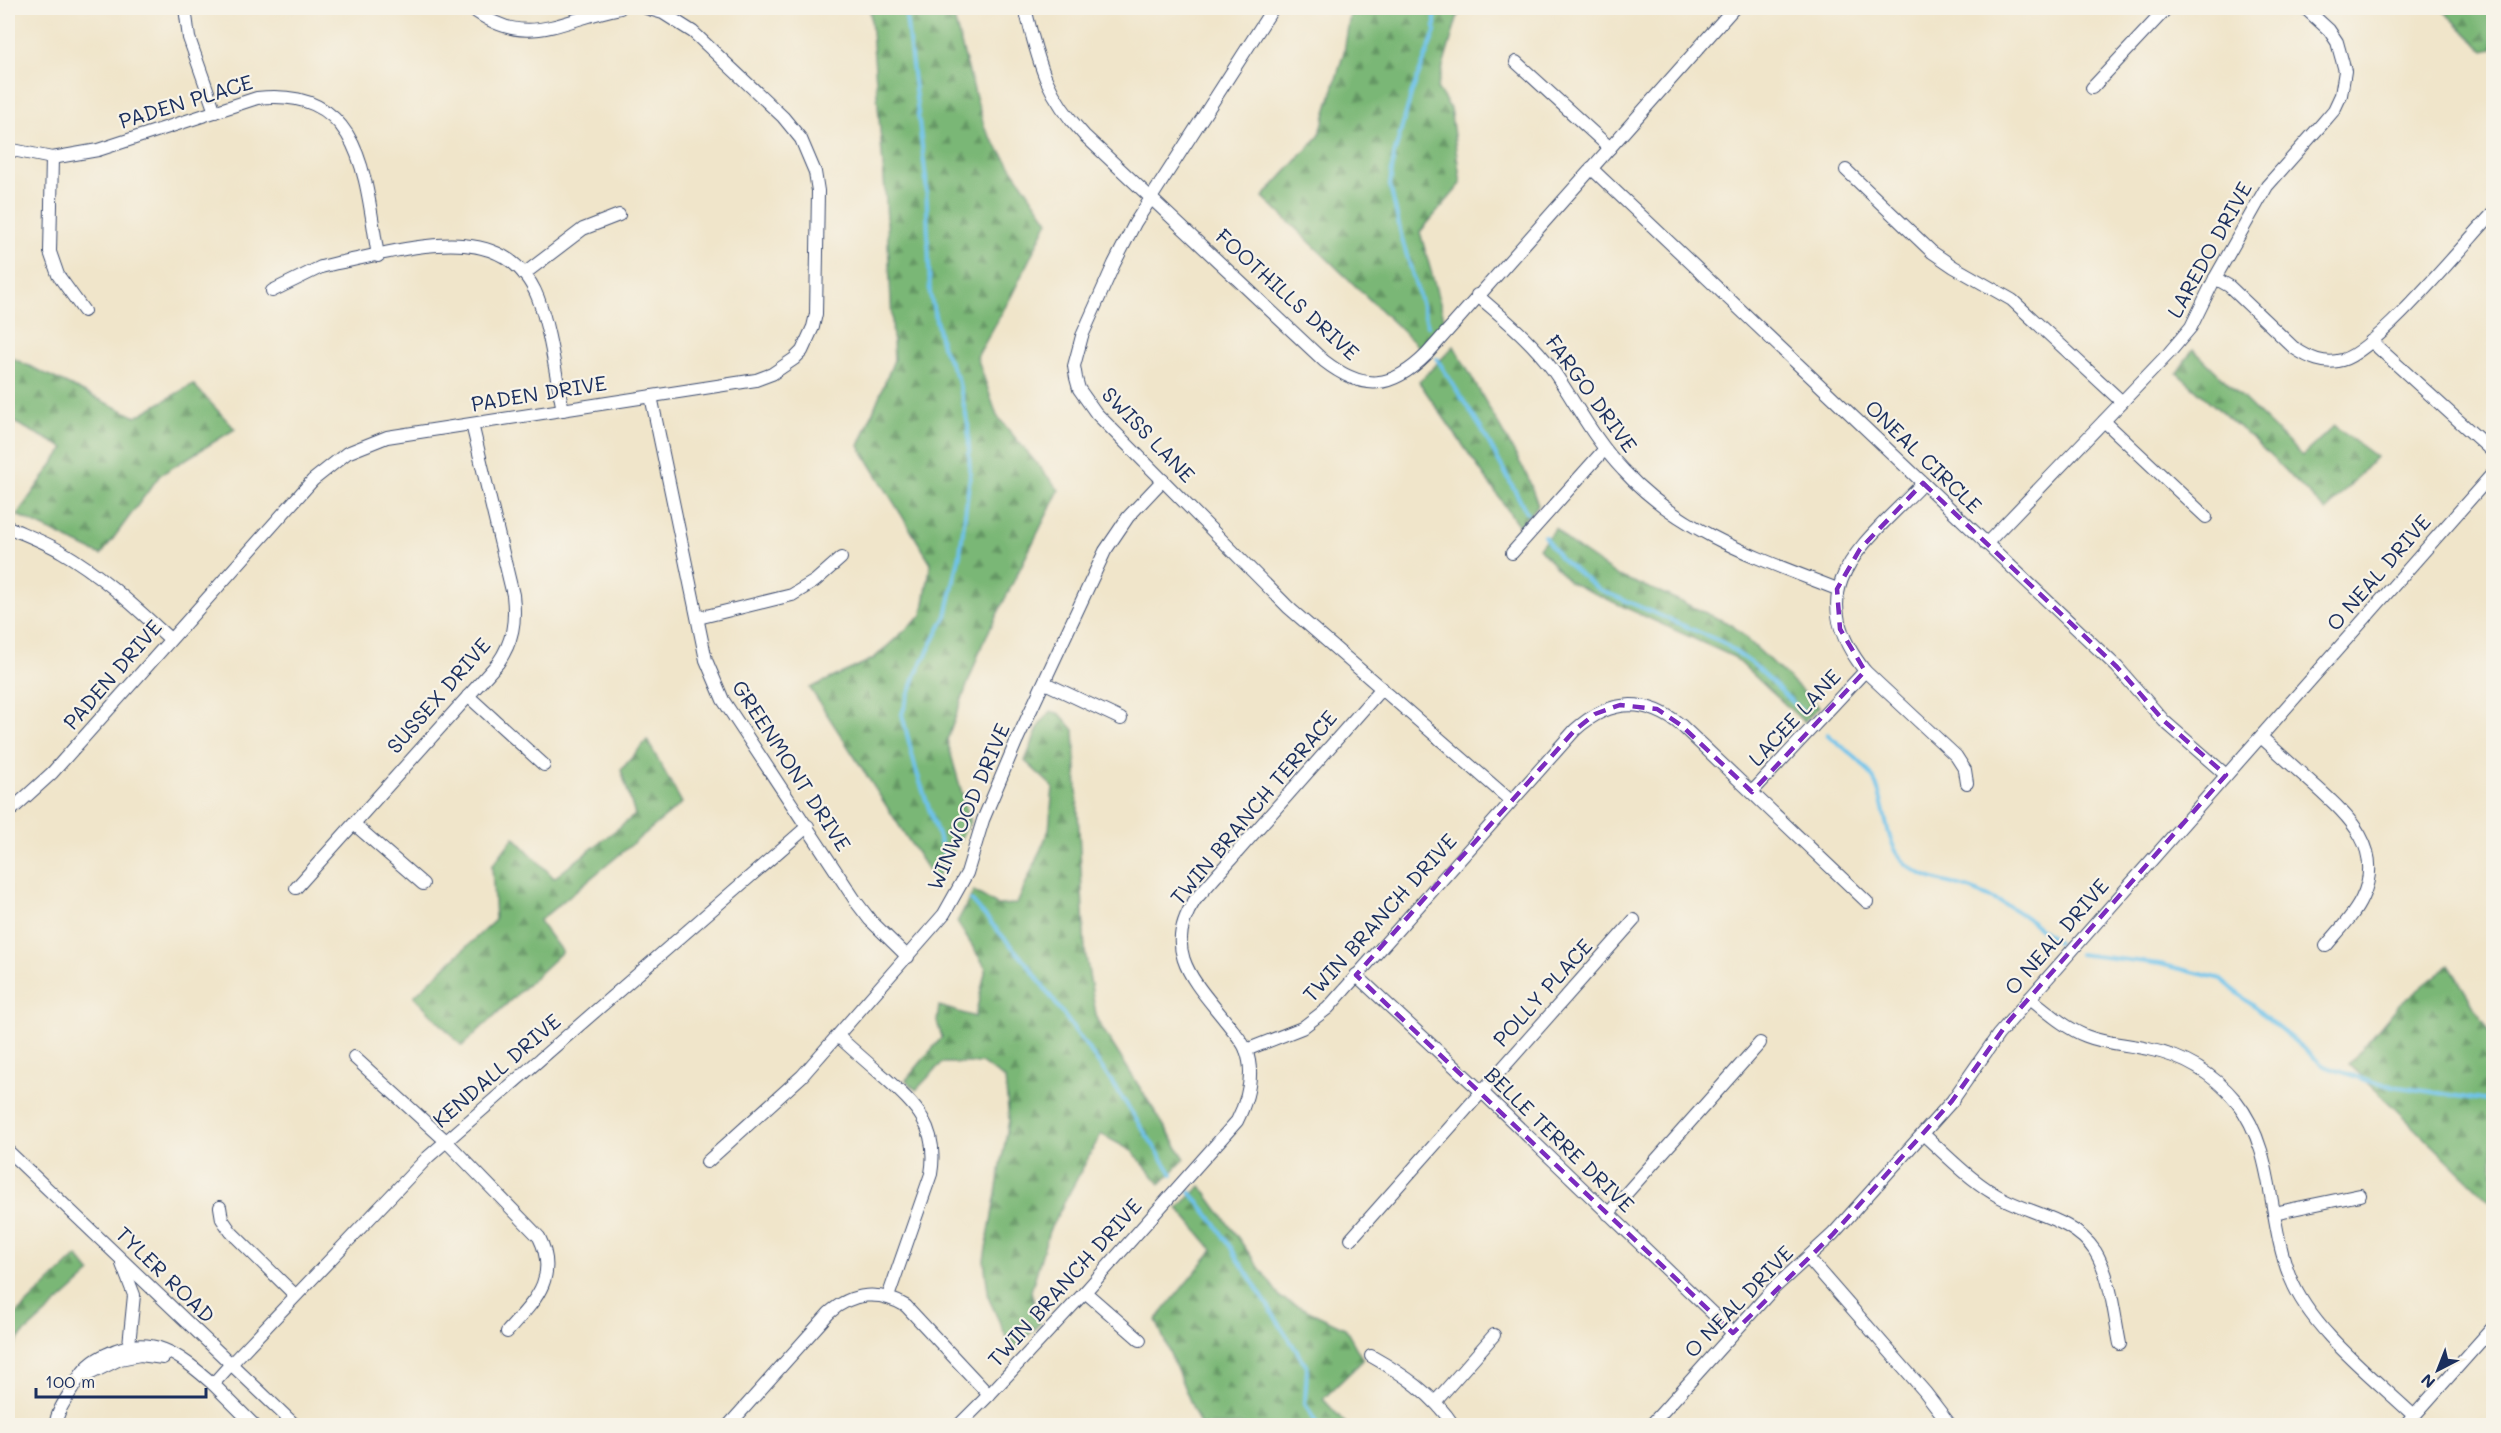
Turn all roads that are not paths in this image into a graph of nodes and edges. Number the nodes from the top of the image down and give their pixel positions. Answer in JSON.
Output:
{"nodes":[{"id":1,"x":185,"y":8,"type":"edge"},
{"id":2,"x":471,"y":8,"type":"edge"},
{"id":3,"x":620,"y":8,"type":"edge"},
{"id":4,"x":646,"y":8,"type":"edge"},
{"id":5,"x":1025,"y":8,"type":"edge"},
{"id":6,"x":1273,"y":8,"type":"edge"},
{"id":7,"x":1734,"y":8,"type":"edge"},
{"id":8,"x":2167,"y":8,"type":"edge"},
{"id":9,"x":2305,"y":8,"type":"edge"},
{"id":10,"x":1516,"y":62,"type":"dead end"},
{"id":11,"x":2092,"y":88,"type":"dead end"},
{"id":12,"x":215,"y":112,"type":"junction"},
{"id":13,"x":1610,"y":148,"type":"junction"},
{"id":14,"x":8,"y":149,"type":"edge"},
{"id":15,"x":52,"y":158,"type":"junction"},
{"id":16,"x":1591,"y":168,"type":"junction"},
{"id":17,"x":1846,"y":170,"type":"dead end"},
{"id":18,"x":1151,"y":196,"type":"junction"},
{"id":19,"x":2493,"y":212,"type":"edge"},
{"id":20,"x":619,"y":215,"type":"dead end"},
{"id":21,"x":378,"y":256,"type":"junction"},
{"id":22,"x":525,"y":274,"type":"junction"},
{"id":23,"x":2215,"y":278,"type":"junction"},
{"id":24,"x":272,"y":291,"type":"dead end"},
{"id":25,"x":1477,"y":296,"type":"junction"},
{"id":26,"x":84,"y":311,"type":"dead end"},
{"id":27,"x":2371,"y":341,"type":"junction"},
{"id":28,"x":651,"y":396,"type":"junction"},
{"id":29,"x":2122,"y":402,"type":"junction"},
{"id":30,"x":563,"y":410,"type":"junction"},
{"id":31,"x":2104,"y":421,"type":"junction"},
{"id":32,"x":472,"y":424,"type":"junction"},
{"id":33,"x":1604,"y":450,"type":"junction"},
{"id":34,"x":2493,"y":453,"type":"edge"},
{"id":35,"x":2493,"y":472,"type":"edge"},
{"id":36,"x":1163,"y":480,"type":"junction"},
{"id":37,"x":1923,"y":483,"type":"junction"},
{"id":38,"x":2206,"y":517,"type":"dead end"},
{"id":39,"x":8,"y":526,"type":"edge"},
{"id":40,"x":1986,"y":544,"type":"junction"},
{"id":41,"x":1512,"y":553,"type":"dead end"},
{"id":42,"x":841,"y":558,"type":"dead end"},
{"id":43,"x":1837,"y":589,"type":"junction"},
{"id":44,"x":698,"y":618,"type":"junction"},
{"id":45,"x":170,"y":639,"type":"junction"},
{"id":46,"x":1866,"y":671,"type":"junction"},
{"id":47,"x":1045,"y":682,"type":"junction"},
{"id":48,"x":1382,"y":688,"type":"junction"},
{"id":49,"x":468,"y":696,"type":"junction"},
{"id":50,"x":1121,"y":719,"type":"dead end"},
{"id":51,"x":2261,"y":737,"type":"junction"},
{"id":52,"x":544,"y":765,"type":"dead end"},
{"id":53,"x":2226,"y":775,"type":"junction"},
{"id":54,"x":1967,"y":783,"type":"dead end"},
{"id":55,"x":1752,"y":792,"type":"junction"},
{"id":56,"x":1511,"y":801,"type":"junction"},
{"id":57,"x":8,"y":813,"type":"edge"},
{"id":58,"x":354,"y":824,"type":"junction"},
{"id":59,"x":808,"y":826,"type":"junction"},
{"id":60,"x":423,"y":884,"type":"dead end"},
{"id":61,"x":296,"y":888,"type":"dead end"},
{"id":62,"x":1867,"y":902,"type":"dead end"},
{"id":63,"x":1634,"y":920,"type":"dead end"},
{"id":64,"x":2326,"y":946,"type":"dead end"},
{"id":65,"x":908,"y":957,"type":"junction"},
{"id":66,"x":1356,"y":975,"type":"junction"},
{"id":67,"x":2030,"y":998,"type":"junction"},
{"id":68,"x":838,"y":1036,"type":"junction"},
{"id":69,"x":1760,"y":1043,"type":"dead end"},
{"id":70,"x":1246,"y":1050,"type":"junction"},
{"id":71,"x":354,"y":1057,"type":"dead end"},
{"id":72,"x":1482,"y":1092,"type":"junction"},
{"id":73,"x":1923,"y":1134,"type":"junction"},
{"id":74,"x":446,"y":1141,"type":"junction"},
{"id":75,"x":8,"y":1151,"type":"edge"},
{"id":76,"x":707,"y":1162,"type":"dead end"},
{"id":77,"x":2360,"y":1195,"type":"dead end"},
{"id":78,"x":220,"y":1207,"type":"dead end"},
{"id":79,"x":2274,"y":1213,"type":"junction"},
{"id":80,"x":1608,"y":1214,"type":"junction"},
{"id":81,"x":1351,"y":1239,"type":"dead end"},
{"id":82,"x":1808,"y":1257,"type":"junction"},
{"id":83,"x":121,"y":1260,"type":"junction"},
{"id":84,"x":1085,"y":1292,"type":"junction"},
{"id":85,"x":296,"y":1295,"type":"junction"},
{"id":86,"x":888,"y":1297,"type":"junction"},
{"id":87,"x":2493,"y":1326,"type":"edge"},
{"id":88,"x":507,"y":1332,"type":"dead end"},
{"id":89,"x":1733,"y":1334,"type":"junction"},
{"id":90,"x":1494,"y":1335,"type":"dead end"},
{"id":91,"x":1140,"y":1340,"type":"dead end"},
{"id":92,"x":2120,"y":1344,"type":"dead end"},
{"id":93,"x":129,"y":1345,"type":"junction"},
{"id":94,"x":1371,"y":1356,"type":"dead end"},
{"id":95,"x":190,"y":1364,"type":"junction"},
{"id":96,"x":230,"y":1365,"type":"junction"},
{"id":97,"x":77,"y":1380,"type":"junction"},
{"id":98,"x":213,"y":1384,"type":"junction"},
{"id":99,"x":989,"y":1395,"type":"junction"},
{"id":100,"x":1436,"y":1401,"type":"junction"},
{"id":101,"x":2413,"y":1415,"type":"junction"},
{"id":102,"x":56,"y":1425,"type":"edge"},
{"id":103,"x":255,"y":1425,"type":"edge"},
{"id":104,"x":296,"y":1425,"type":"edge"},
{"id":105,"x":728,"y":1425,"type":"edge"},
{"id":106,"x":958,"y":1425,"type":"edge"},
{"id":107,"x":1454,"y":1425,"type":"edge"},
{"id":108,"x":1650,"y":1425,"type":"edge"},
{"id":109,"x":1951,"y":1425,"type":"edge"},
{"id":110,"x":2405,"y":1425,"type":"edge"}],
"edges":[{"from":1,"to":12,"type":"street"},
{"from":2,"to":3,"type":"street"},
{"from":4,"to":28,"type":"street","name":"PADEN DRIVE"},
{"from":5,"to":18,"type":"street","name":"FOOTHILLS DRIVE"},
{"from":6,"to":18,"type":"street","name":"SWISS LANE"},
{"from":7,"to":13,"type":"street","name":"FOOTHILLS DRIVE"},
{"from":8,"to":11,"type":"street"},
{"from":9,"to":23,"type":"street","name":"LAREDO DRIVE"},
{"from":10,"to":13,"type":"street"},
{"from":12,"to":15,"type":"street","name":"PADEN PLACE"},
{"from":12,"to":21,"type":"street","name":"PADEN PLACE"},
{"from":13,"to":16,"type":"street","name":"FOOTHILLS DRIVE"},
{"from":14,"to":15,"type":"street","name":"PADEN PLACE"},
{"from":15,"to":26,"type":"street"},
{"from":16,"to":25,"type":"street","name":"FOOTHILLS DRIVE"},
{"from":16,"to":37,"type":"street","name":"ONEAL CIRCLE"},
{"from":17,"to":29,"type":"street"},
{"from":18,"to":25,"type":"street","name":"FOOTHILLS DRIVE"},
{"from":18,"to":36,"type":"street","name":"SWISS LANE"},
{"from":19,"to":27,"type":"street"},
{"from":20,"to":22,"type":"street"},
{"from":21,"to":22,"type":"street"},
{"from":21,"to":24,"type":"street"},
{"from":22,"to":30,"type":"street"},
{"from":23,"to":27,"type":"street"},
{"from":23,"to":29,"type":"street","name":"LAREDO DRIVE"},
{"from":25,"to":33,"type":"street","name":"FARGO DRIVE"},
{"from":27,"to":34,"type":"street"},
{"from":28,"to":30,"type":"street","name":"PADEN DRIVE"},
{"from":28,"to":44,"type":"street","name":"GREENMONT DRIVE"},
{"from":29,"to":31,"type":"street","name":"LAREDO DRIVE"},
{"from":30,"to":32,"type":"street","name":"PADEN DRIVE"},
{"from":31,"to":38,"type":"street"},
{"from":31,"to":40,"type":"street","name":"LAREDO DRIVE"},
{"from":32,"to":45,"type":"street","name":"PADEN DRIVE"},
{"from":32,"to":49,"type":"street","name":"SUSSEX DRIVE"},
{"from":33,"to":41,"type":"street"},
{"from":33,"to":43,"type":"street","name":"FARGO DRIVE"},
{"from":35,"to":51,"type":"street","name":"O NEAL DRIVE"},
{"from":36,"to":47,"type":"street","name":"WINWOOD DRIVE"},
{"from":36,"to":48,"type":"street","name":"SWISS LANE"},
{"from":37,"to":40,"type":"street","name":"ONEAL CIRCLE"},
{"from":37,"to":43,"type":"street"},
{"from":39,"to":45,"type":"street"},
{"from":40,"to":53,"type":"street","name":"ONEAL CIRCLE"},
{"from":42,"to":44,"type":"street"},
{"from":43,"to":46,"type":"street"},
{"from":44,"to":59,"type":"street","name":"GREENMONT DRIVE"},
{"from":45,"to":57,"type":"street","name":"PADEN DRIVE"},
{"from":46,"to":54,"type":"street"},
{"from":46,"to":55,"type":"street","name":"LACEE LANE"},
{"from":47,"to":50,"type":"street"},
{"from":47,"to":65,"type":"street","name":"WINWOOD DRIVE"},
{"from":48,"to":56,"type":"street","name":"SWISS LANE"},
{"from":48,"to":70,"type":"street","name":"TWIN BRANCH TERRACE"},
{"from":49,"to":52,"type":"street"},
{"from":49,"to":58,"type":"street","name":"SUSSEX DRIVE"},
{"from":51,"to":53,"type":"street","name":"O NEAL DRIVE"},
{"from":51,"to":64,"type":"street"},
{"from":53,"to":67,"type":"street","name":"O NEAL DRIVE"},
{"from":55,"to":56,"type":"street","name":"TWIN BRANCH DRIVE"},
{"from":55,"to":62,"type":"street","name":"TWIN BRANCH DRIVE"},
{"from":56,"to":66,"type":"street","name":"TWIN BRANCH DRIVE"},
{"from":58,"to":60,"type":"street"},
{"from":58,"to":61,"type":"street","name":"SUSSEX DRIVE"},
{"from":59,"to":65,"type":"street","name":"GREENMONT DRIVE"},
{"from":59,"to":74,"type":"street","name":"KENDALL DRIVE"},
{"from":63,"to":72,"type":"street","name":"POLLY PLACE"},
{"from":65,"to":68,"type":"street","name":"WINWOOD DRIVE"},
{"from":66,"to":70,"type":"street","name":"TWIN BRANCH DRIVE"},
{"from":66,"to":72,"type":"street","name":"BELLE TERRE DRIVE"},
{"from":67,"to":73,"type":"street","name":"O NEAL DRIVE"},
{"from":67,"to":79,"type":"street"},
{"from":68,"to":76,"type":"street","name":"WINWOOD DRIVE"},
{"from":68,"to":86,"type":"street"},
{"from":69,"to":80,"type":"street"},
{"from":70,"to":84,"type":"street","name":"TWIN BRANCH DRIVE"},
{"from":71,"to":74,"type":"street"},
{"from":72,"to":80,"type":"street","name":"BELLE TERRE DRIVE"},
{"from":72,"to":81,"type":"street","name":"POLLY PLACE"},
{"from":73,"to":82,"type":"street","name":"O NEAL DRIVE"},
{"from":73,"to":92,"type":"street"},
{"from":74,"to":85,"type":"street","name":"KENDALL DRIVE"},
{"from":74,"to":88,"type":"street"},
{"from":75,"to":83,"type":"street","name":"TYLER ROAD"},
{"from":77,"to":79,"type":"street"},
{"from":78,"to":85,"type":"street"},
{"from":79,"to":101,"type":"street"},
{"from":80,"to":89,"type":"street","name":"BELLE TERRE DRIVE"},
{"from":82,"to":89,"type":"street","name":"O NEAL DRIVE"},
{"from":82,"to":109,"type":"street"},
{"from":83,"to":93,"type":"street"},
{"from":83,"to":96,"type":"street","name":"TYLER ROAD"},
{"from":84,"to":91,"type":"street"},
{"from":84,"to":99,"type":"street","name":"TWIN BRANCH DRIVE"},
{"from":85,"to":96,"type":"street","name":"KENDALL DRIVE"},
{"from":86,"to":99,"type":"street"},
{"from":86,"to":105,"type":"street"},
{"from":87,"to":101,"type":"street"},
{"from":89,"to":108,"type":"street","name":"O NEAL DRIVE"},
{"from":90,"to":100,"type":"street"},
{"from":93,"to":95,"type":"street"},
{"from":93,"to":97,"type":"street"},
{"from":94,"to":100,"type":"street"},
{"from":95,"to":97,"type":"street"},
{"from":95,"to":98,"type":"street"},
{"from":96,"to":98,"type":"street","name":"KENDALL DRIVE"},
{"from":96,"to":104,"type":"street","name":"TYLER ROAD"},
{"from":97,"to":102,"type":"street"},
{"from":98,"to":103,"type":"street"},
{"from":99,"to":106,"type":"street","name":"TWIN BRANCH DRIVE"},
{"from":100,"to":107,"type":"street"},
{"from":101,"to":110,"type":"street"}]}
